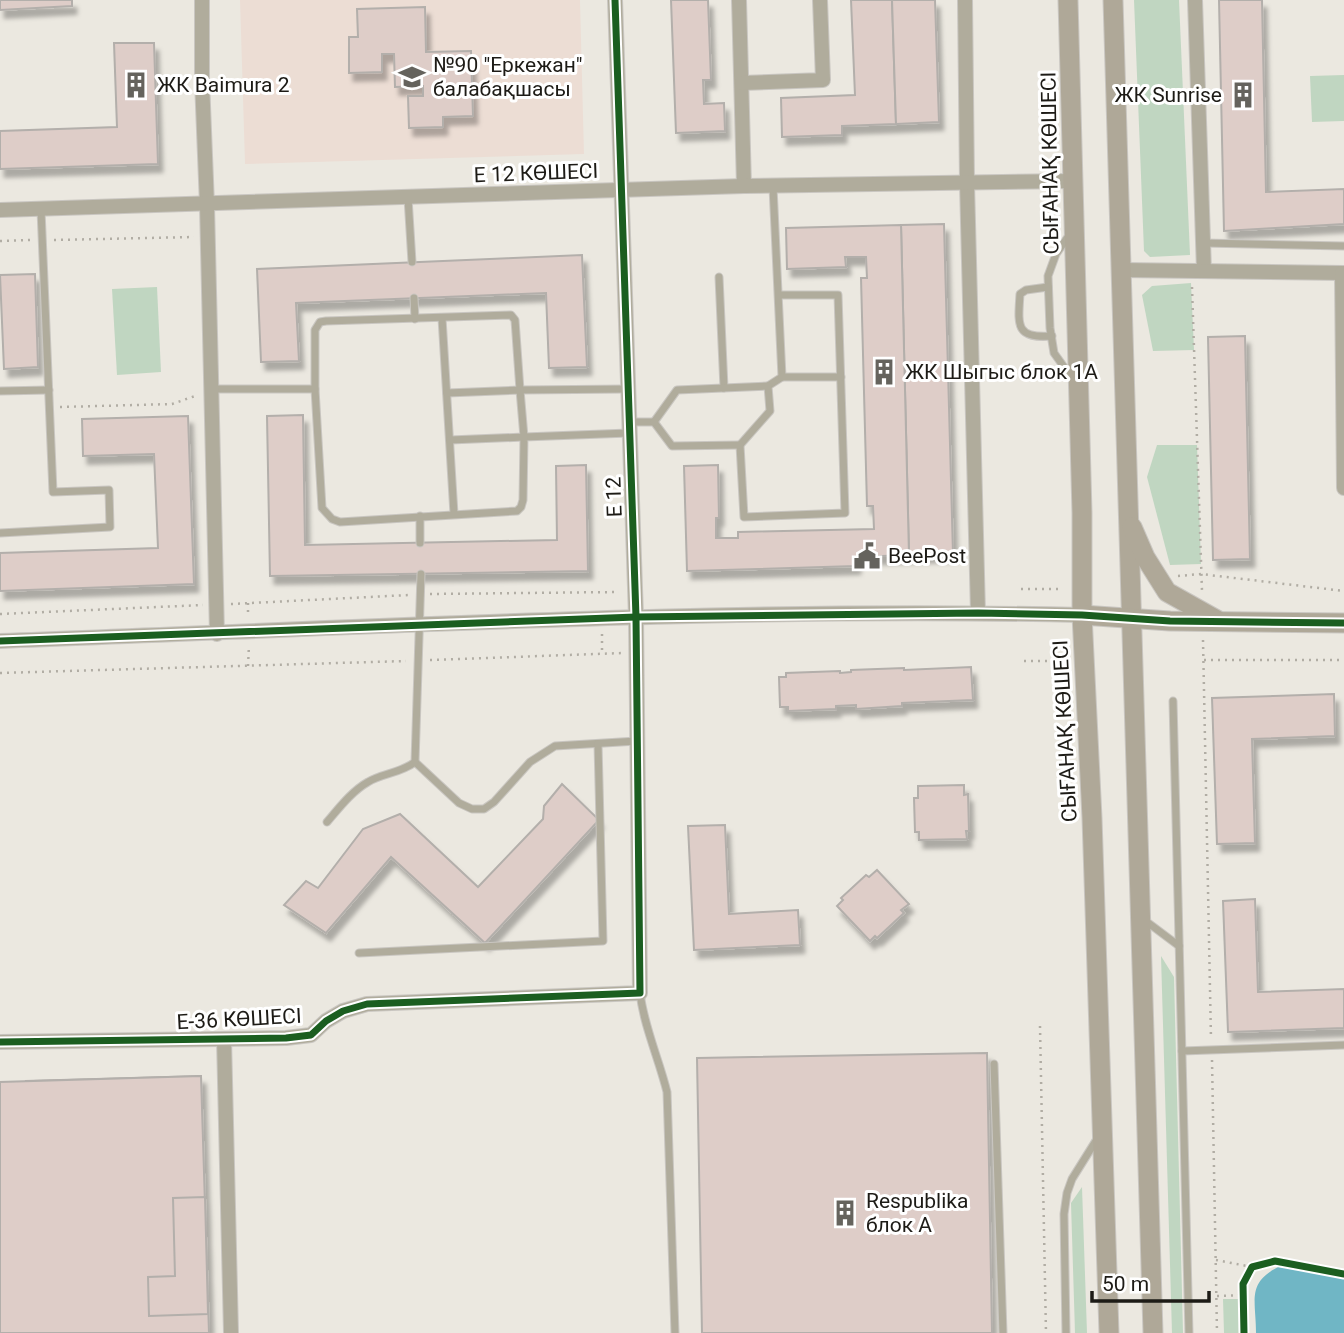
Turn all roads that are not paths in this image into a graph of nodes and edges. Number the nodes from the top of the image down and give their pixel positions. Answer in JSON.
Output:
{"nodes":[{"id":1,"x":202,"y":0,"type":"edge"},
{"id":2,"x":614,"y":0,"type":"edge"},
{"id":3,"x":739,"y":0,"type":"edge"},
{"id":4,"x":820,"y":0,"type":"edge"},
{"id":5,"x":965,"y":0,"type":"edge"},
{"id":6,"x":1068,"y":0,"type":"edge"},
{"id":7,"x":1195,"y":0,"type":"edge"},
{"id":8,"x":1111,"y":6,"type":"edge"},
{"id":9,"x":742,"y":83,"type":"junction"},
{"id":10,"x":1073,"y":181,"type":"junction"},
{"id":11,"x":967,"y":183,"type":"junction"},
{"id":12,"x":744,"y":186,"type":"junction"},
{"id":13,"x":773,"y":187,"type":"junction"},
{"id":14,"x":623,"y":191,"type":"junction"},
{"id":15,"x":408,"y":198,"type":"junction"},
{"id":16,"x":207,"y":205,"type":"junction"},
{"id":17,"x":0,"y":210,"type":"edge"},
{"id":18,"x":41,"y":210,"type":"junction"},
{"id":19,"x":1074,"y":228,"type":"junction"},
{"id":20,"x":1203,"y":243,"type":"junction"},
{"id":21,"x":1344,"y":246,"type":"edge"},
{"id":22,"x":412,"y":262,"type":"dead end"},
{"id":23,"x":1122,"y":270,"type":"junction"},
{"id":24,"x":1197,"y":271,"type":"junction"},
{"id":25,"x":1343,"y":273,"type":"edge"},
{"id":26,"x":719,"y":277,"type":"dead end"},
{"id":27,"x":1048,"y":287,"type":"junction"},
{"id":28,"x":779,"y":295,"type":"junction"},
{"id":29,"x":414,"y":298,"type":"dead end"},
{"id":30,"x":442,"y":318,"type":"junction"},
{"id":31,"x":415,"y":319,"type":"junction"},
{"id":32,"x":1052,"y":336,"type":"junction"},
{"id":33,"x":782,"y":377,"type":"junction"},
{"id":34,"x":841,"y":377,"type":"junction"},
{"id":35,"x":768,"y":386,"type":"junction"},
{"id":36,"x":724,"y":388,"type":"junction"},
{"id":37,"x":1079,"y":388,"type":"junction"},
{"id":38,"x":628,"y":389,"type":"junction"},
{"id":39,"x":49,"y":390,"type":"junction"},
{"id":40,"x":212,"y":390,"type":"junction"},
{"id":41,"x":315,"y":390,"type":"junction"},
{"id":42,"x":520,"y":390,"type":"junction"},
{"id":43,"x":0,"y":391,"type":"edge"},
{"id":44,"x":447,"y":393,"type":"junction"},
{"id":45,"x":654,"y":422,"type":"junction"},
{"id":46,"x":629,"y":428,"type":"junction"},
{"id":47,"x":524,"y":437,"type":"junction"},
{"id":48,"x":450,"y":440,"type":"junction"},
{"id":49,"x":740,"y":445,"type":"junction"},
{"id":50,"x":1344,"y":488,"type":"edge"},
{"id":51,"x":454,"y":514,"type":"junction"},
{"id":52,"x":420,"y":516,"type":"junction"},
{"id":53,"x":1127,"y":516,"type":"junction"},
{"id":54,"x":0,"y":533,"type":"edge"},
{"id":55,"x":420,"y":543,"type":"dead end"},
{"id":56,"x":421,"y":574,"type":"dead end"},
{"id":57,"x":978,"y":613,"type":"junction"},
{"id":58,"x":1082,"y":615,"type":"junction"},
{"id":59,"x":636,"y":617,"type":"junction"},
{"id":60,"x":1132,"y":618,"type":"junction"},
{"id":61,"x":1209,"y":619,"type":"junction"},
{"id":62,"x":1344,"y":624,"type":"edge"},
{"id":63,"x":421,"y":626,"type":"junction"},
{"id":64,"x":217,"y":634,"type":"junction"},
{"id":65,"x":0,"y":641,"type":"edge"},
{"id":66,"x":1173,"y":701,"type":"dead end"},
{"id":67,"x":638,"y":741,"type":"junction"},
{"id":68,"x":598,"y":744,"type":"junction"},
{"id":69,"x":415,"y":762,"type":"junction"},
{"id":70,"x":327,"y":822,"type":"dead end"},
{"id":71,"x":1140,"y":916,"type":"junction"},
{"id":72,"x":1179,"y":946,"type":"junction"},
{"id":73,"x":359,"y":953,"type":"dead end"},
{"id":74,"x":640,"y":993,"type":"junction"},
{"id":75,"x":223,"y":1039,"type":"junction"},
{"id":76,"x":0,"y":1042,"type":"edge"},
{"id":77,"x":1344,"y":1045,"type":"edge"},
{"id":78,"x":1182,"y":1051,"type":"junction"},
{"id":79,"x":994,"y":1065,"type":"dead end"},
{"id":80,"x":1102,"y":1129,"type":"junction"},
{"id":81,"x":231,"y":1333,"type":"edge"},
{"id":82,"x":675,"y":1333,"type":"edge"},
{"id":83,"x":1003,"y":1333,"type":"edge"},
{"id":84,"x":1066,"y":1333,"type":"edge"},
{"id":85,"x":1109,"y":1333,"type":"edge"},
{"id":86,"x":1153,"y":1333,"type":"edge"},
{"id":87,"x":1189,"y":1333,"type":"edge"}],
"edges":[{"from":1,"to":16,"type":"street"},
{"from":2,"to":14,"type":"street","name":"E 12"},
{"from":3,"to":9,"type":"street"},
{"from":4,"to":9,"type":"street"},
{"from":5,"to":11,"type":"street"},
{"from":6,"to":10,"type":"main road","name":"СЫҒАНАҚ КӨШЕСІ"},
{"from":7,"to":20,"type":"street"},
{"from":8,"to":23,"type":"main road"},
{"from":9,"to":12,"type":"street"},
{"from":10,"to":11,"type":"street","name":"Е 12 КӨШЕСІ"},
{"from":10,"to":19,"type":"main road","name":"СЫҒАНАҚ КӨШЕСІ"},
{"from":11,"to":13,"type":"street","name":"Е 12 КӨШЕСІ"},
{"from":11,"to":57,"type":"street"},
{"from":12,"to":13,"type":"street","name":"Е 12 КӨШЕСІ"},
{"from":12,"to":14,"type":"street","name":"Е 12 КӨШЕСІ"},
{"from":13,"to":28,"type":"lane"},
{"from":14,"to":15,"type":"street","name":"Е 12 КӨШЕСІ"},
{"from":14,"to":38,"type":"street","name":"E 12"},
{"from":15,"to":16,"type":"street","name":"Е 12 КӨШЕСІ"},
{"from":15,"to":22,"type":"lane"},
{"from":16,"to":18,"type":"street","name":"Е 12 КӨШЕСІ"},
{"from":16,"to":40,"type":"street"},
{"from":17,"to":18,"type":"street","name":"Е 12 КӨШЕСІ"},
{"from":18,"to":39,"type":"lane"},
{"from":19,"to":27,"type":"lane"},
{"from":19,"to":37,"type":"main road","name":"СЫҒАНАҚ КӨШЕСІ"},
{"from":20,"to":21,"type":"lane"},
{"from":20,"to":24,"type":"street"},
{"from":23,"to":24,"type":"street"},
{"from":23,"to":53,"type":"main road"},
{"from":24,"to":25,"type":"street"},
{"from":25,"to":50,"type":"street"},
{"from":26,"to":36,"type":"lane"},
{"from":27,"to":32,"type":"lane"},
{"from":27,"to":32,"type":"lane"},
{"from":28,"to":33,"type":"lane"},
{"from":28,"to":34,"type":"lane"},
{"from":29,"to":31,"type":"lane"},
{"from":30,"to":31,"type":"lane"},
{"from":30,"to":42,"type":"lane"},
{"from":30,"to":44,"type":"lane"},
{"from":31,"to":41,"type":"lane"},
{"from":32,"to":37,"type":"lane"},
{"from":33,"to":34,"type":"lane"},
{"from":33,"to":35,"type":"lane"},
{"from":34,"to":49,"type":"lane"},
{"from":35,"to":36,"type":"lane"},
{"from":35,"to":49,"type":"lane"},
{"from":36,"to":45,"type":"lane"},
{"from":37,"to":58,"type":"main road","name":"СЫҒАНАҚ КӨШЕСІ"},
{"from":38,"to":42,"type":"lane"},
{"from":38,"to":46,"type":"street","name":"E 12"},
{"from":39,"to":43,"type":"lane"},
{"from":39,"to":54,"type":"lane"},
{"from":40,"to":41,"type":"lane"},
{"from":40,"to":64,"type":"street"},
{"from":41,"to":52,"type":"lane"},
{"from":42,"to":44,"type":"lane"},
{"from":42,"to":47,"type":"lane"},
{"from":44,"to":48,"type":"lane"},
{"from":45,"to":46,"type":"lane"},
{"from":45,"to":49,"type":"lane"},
{"from":46,"to":47,"type":"lane"},
{"from":46,"to":59,"type":"street","name":"E 12"},
{"from":47,"to":48,"type":"lane"},
{"from":47,"to":51,"type":"lane"},
{"from":48,"to":51,"type":"lane"},
{"from":51,"to":52,"type":"lane"},
{"from":52,"to":55,"type":"lane"},
{"from":53,"to":60,"type":"main road"},
{"from":53,"to":61,"type":"main road"},
{"from":56,"to":63,"type":"lane"},
{"from":57,"to":58,"type":"street"},
{"from":57,"to":59,"type":"street"},
{"from":58,"to":60,"type":"main road"},
{"from":58,"to":80,"type":"main road","name":"СЫҒАНАҚ КӨШЕСІ"},
{"from":59,"to":63,"type":"street"},
{"from":59,"to":67,"type":"street","name":"E 12"},
{"from":60,"to":61,"type":"main road"},
{"from":60,"to":71,"type":"main road"},
{"from":61,"to":62,"type":"main road"},
{"from":63,"to":64,"type":"street"},
{"from":63,"to":69,"type":"lane"},
{"from":64,"to":65,"type":"street"},
{"from":66,"to":72,"type":"lane"},
{"from":67,"to":68,"type":"lane"},
{"from":67,"to":74,"type":"street","name":"E 12"},
{"from":68,"to":69,"type":"lane"},
{"from":68,"to":73,"type":"lane"},
{"from":69,"to":70,"type":"lane"},
{"from":71,"to":72,"type":"lane"},
{"from":71,"to":86,"type":"main road"},
{"from":72,"to":78,"type":"lane"},
{"from":74,"to":75,"type":"street","name":"Е-36 КӨШЕСІ"},
{"from":74,"to":82,"type":"lane"},
{"from":75,"to":76,"type":"street","name":"Е-36 КӨШЕСІ"},
{"from":75,"to":81,"type":"street"},
{"from":77,"to":78,"type":"lane"},
{"from":78,"to":87,"type":"lane"},
{"from":79,"to":83,"type":"lane"},
{"from":80,"to":84,"type":"lane"},
{"from":80,"to":85,"type":"main road","name":"СЫҒАНАҚ КӨШЕСІ"}]}
